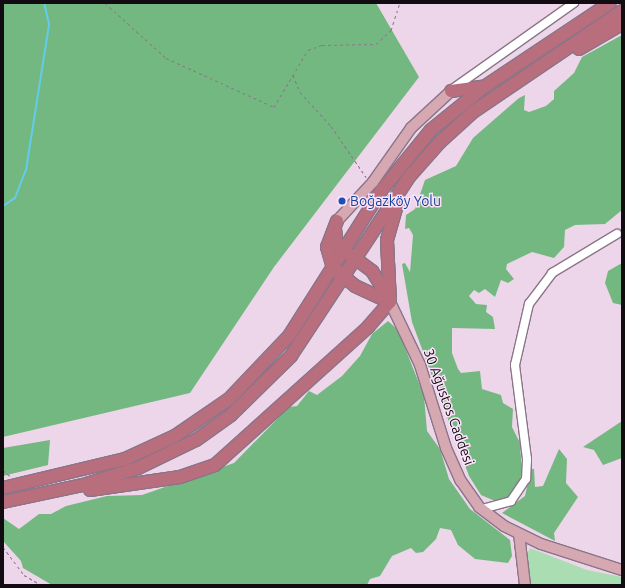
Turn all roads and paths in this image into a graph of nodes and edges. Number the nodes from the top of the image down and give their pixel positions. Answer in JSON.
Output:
{"nodes":[{"id":1,"x":105,"y":3,"type":"edge"},
{"id":2,"x":400,"y":3,"type":"edge"},
{"id":3,"x":574,"y":3,"type":"edge"},
{"id":4,"x":610,"y":3,"type":"edge"},
{"id":5,"x":622,"y":11,"type":"edge"},
{"id":6,"x":622,"y":24,"type":"edge"},
{"id":7,"x":545,"y":63,"type":"junction"},
{"id":8,"x":293,"y":73,"type":"junction"},
{"id":9,"x":484,"y":87,"type":"junction"},
{"id":10,"x":451,"y":91,"type":"junction"},
{"id":11,"x":409,"y":177,"type":"junction"},
{"id":12,"x":373,"y":182,"type":"junction"},
{"id":13,"x":337,"y":221,"type":"junction"},
{"id":14,"x":357,"y":229,"type":"junction"},
{"id":15,"x":617,"y":234,"type":"dead end"},
{"id":16,"x":343,"y":252,"type":"junction"},
{"id":17,"x":354,"y":260,"type":"junction"},
{"id":18,"x":333,"y":268,"type":"junction"},
{"id":19,"x":343,"y":278,"type":"junction"},
{"id":20,"x":390,"y":302,"type":"junction"},
{"id":21,"x":3,"y":488,"type":"edge"},
{"id":22,"x":31,"y":496,"type":"junction"},
{"id":23,"x":3,"y":502,"type":"edge"},
{"id":24,"x":482,"y":509,"type":"junction"},
{"id":25,"x":520,"y":534,"type":"junction"},
{"id":26,"x":3,"y":547,"type":"edge"},
{"id":27,"x":622,"y":570,"type":"edge"},
{"id":28,"x":41,"y":585,"type":"edge"},
{"id":29,"x":525,"y":585,"type":"edge"}],
"edges":[{"from":1,"to":8,"type":"path"},
{"from":2,"to":8,"type":"path"},
{"from":3,"to":10,"type":"street"},
{"from":4,"to":9,"type":"highway"},
{"from":5,"to":7,"type":"highway"},
{"from":6,"to":7,"type":"highway"},
{"from":7,"to":11,"type":"highway"},
{"from":8,"to":12,"type":"path"},
{"from":9,"to":10,"type":"highway"},
{"from":9,"to":14,"type":"highway"},
{"from":10,"to":12,"type":"main road"},
{"from":11,"to":17,"type":"highway"},
{"from":11,"to":20,"type":"highway"},
{"from":12,"to":13,"type":"main road"},
{"from":13,"to":14,"type":"highway"},
{"from":13,"to":16,"type":"highway"},
{"from":13,"to":18,"type":"highway"},
{"from":14,"to":16,"type":"highway"},
{"from":15,"to":24,"type":"street"},
{"from":16,"to":17,"type":"highway"},
{"from":16,"to":18,"type":"highway"},
{"from":17,"to":19,"type":"highway"},
{"from":17,"to":20,"type":"highway"},
{"from":18,"to":19,"type":"highway"},
{"from":18,"to":21,"type":"highway"},
{"from":19,"to":20,"type":"highway"},
{"from":19,"to":22,"type":"highway"},
{"from":20,"to":22,"type":"highway"},
{"from":20,"to":24,"type":"main road","name":"30 Ağustos Caddesi"},
{"from":22,"to":23,"type":"highway"},
{"from":24,"to":25,"type":"main road","name":"30 Ağustos Caddesi"},
{"from":25,"to":27,"type":"main road","name":"30 Ağustos Caddesi"},
{"from":25,"to":29,"type":"main road"},
{"from":26,"to":28,"type":"path"}]}
